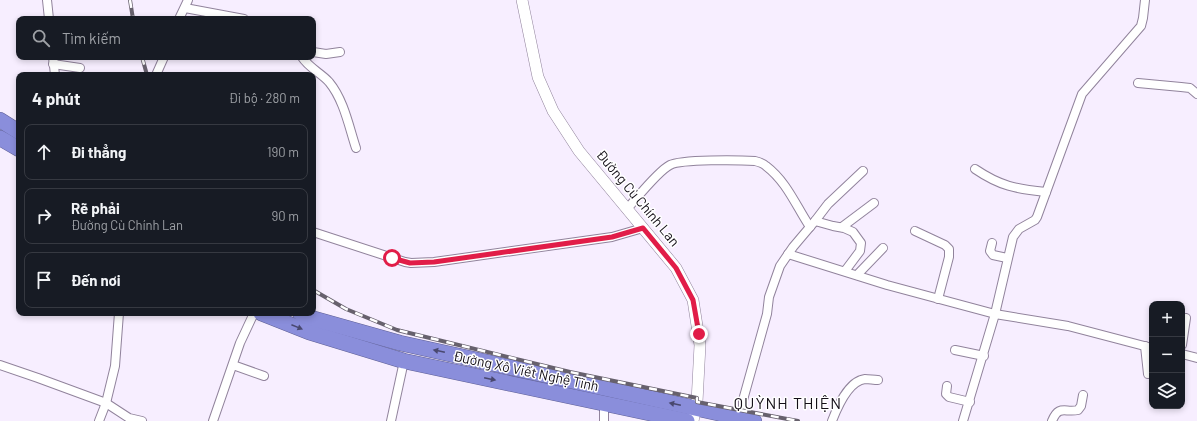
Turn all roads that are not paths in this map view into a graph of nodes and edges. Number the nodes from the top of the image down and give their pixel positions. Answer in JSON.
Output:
{"nodes":[{"id":1,"x":46,"y":0,"type":"edge"},
{"id":2,"x":188,"y":0,"type":"edge"},
{"id":3,"x":522,"y":0,"type":"edge"},
{"id":4,"x":1145,"y":0,"type":"edge"},
{"id":5,"x":185,"y":8,"type":"junction"},
{"id":6,"x":49,"y":16,"type":"edge"},
{"id":7,"x":181,"y":16,"type":"edge"},
{"id":8,"x":228,"y":16,"type":"edge"},
{"id":9,"x":316,"y":52,"type":"edge"},
{"id":10,"x":340,"y":52,"type":"dead end"},
{"id":11,"x":53,"y":60,"type":"edge"},
{"id":12,"x":163,"y":60,"type":"edge"},
{"id":13,"x":304,"y":60,"type":"edge"},
{"id":14,"x":80,"y":68,"type":"dead end"},
{"id":15,"x":55,"y":72,"type":"edge"},
{"id":16,"x":157,"y":72,"type":"edge"},
{"id":17,"x":1138,"y":83,"type":"dead end"},
{"id":18,"x":1197,"y":94,"type":"edge"},
{"id":19,"x":0,"y":120,"type":"edge"},
{"id":20,"x":16,"y":130,"type":"edge"},
{"id":21,"x":0,"y":138,"type":"edge"},
{"id":22,"x":16,"y":147,"type":"edge"},
{"id":23,"x":356,"y":148,"type":"dead end"},
{"id":24,"x":975,"y":169,"type":"dead end"},
{"id":25,"x":863,"y":170,"type":"dead end"},
{"id":26,"x":1046,"y":192,"type":"junction"},
{"id":27,"x":874,"y":203,"type":"dead end"},
{"id":28,"x":627,"y":209,"type":"junction"},
{"id":29,"x":813,"y":224,"type":"junction"},
{"id":30,"x":842,"y":227,"type":"junction"},
{"id":31,"x":643,"y":228,"type":"junction"},
{"id":32,"x":914,"y":231,"type":"dead end"},
{"id":33,"x":316,"y":233,"type":"edge"},
{"id":34,"x":992,"y":243,"type":"dead end"},
{"id":35,"x":883,"y":248,"type":"dead end"},
{"id":36,"x":788,"y":254,"type":"junction"},
{"id":37,"x":1007,"y":258,"type":"junction"},
{"id":38,"x":845,"y":271,"type":"junction"},
{"id":39,"x":857,"y":275,"type":"junction"},
{"id":40,"x":938,"y":299,"type":"junction"},
{"id":41,"x":995,"y":314,"type":"junction"},
{"id":42,"x":119,"y":316,"type":"edge"},
{"id":43,"x":253,"y":316,"type":"edge"},
{"id":44,"x":269,"y":316,"type":"edge"},
{"id":45,"x":307,"y":316,"type":"edge"},
{"id":46,"x":1186,"y":318,"type":"dead end"},
{"id":47,"x":1183,"y":337,"type":"edge"},
{"id":48,"x":1148,"y":347,"type":"edge"},
{"id":49,"x":955,"y":350,"type":"dead end"},
{"id":50,"x":1185,"y":355,"type":"edge"},
{"id":51,"x":984,"y":356,"type":"junction"},
{"id":52,"x":1197,"y":358,"type":"edge"},
{"id":53,"x":404,"y":361,"type":"junction"},
{"id":54,"x":0,"y":365,"type":"edge"},
{"id":55,"x":233,"y":365,"type":"junction"},
{"id":56,"x":1148,"y":374,"type":"dead end"},
{"id":57,"x":264,"y":376,"type":"dead end"},
{"id":58,"x":878,"y":380,"type":"dead end"},
{"id":59,"x":947,"y":386,"type":"dead end"},
{"id":60,"x":1082,"y":395,"type":"dead end"},
{"id":61,"x":970,"y":402,"type":"junction"},
{"id":62,"x":106,"y":404,"type":"junction"},
{"id":63,"x":604,"y":404,"type":"junction"},
{"id":64,"x":694,"y":415,"type":"edge"},
{"id":65,"x":747,"y":420,"type":"edge"},
{"id":66,"x":99,"y":421,"type":"edge"},
{"id":67,"x":142,"y":421,"type":"edge"},
{"id":68,"x":213,"y":421,"type":"edge"},
{"id":69,"x":391,"y":421,"type":"edge"},
{"id":70,"x":604,"y":421,"type":"edge"},
{"id":71,"x":686,"y":421,"type":"edge"},
{"id":72,"x":832,"y":421,"type":"edge"},
{"id":73,"x":963,"y":421,"type":"edge"},
{"id":74,"x":1052,"y":421,"type":"edge"}],
"edges":[{"from":1,"to":6,"type":"street"},
{"from":2,"to":5,"type":"street"},
{"from":3,"to":28,"type":"street","name":"Đường Cù Chính Lan"},
{"from":4,"to":26,"type":"street"},
{"from":5,"to":7,"type":"street"},
{"from":5,"to":8,"type":"street"},
{"from":9,"to":10,"type":"street"},
{"from":11,"to":14,"type":"street"},
{"from":11,"to":15,"type":"street"},
{"from":12,"to":16,"type":"street"},
{"from":13,"to":23,"type":"street"},
{"from":17,"to":18,"type":"street"},
{"from":19,"to":20,"type":"highway"},
{"from":21,"to":22,"type":"highway"},
{"from":24,"to":26,"type":"street"},
{"from":25,"to":29,"type":"street"},
{"from":26,"to":37,"type":"street"},
{"from":27,"to":30,"type":"street"},
{"from":28,"to":29,"type":"street"},
{"from":28,"to":31,"type":"street","name":"Đường Cù Chính Lan"},
{"from":29,"to":30,"type":"street"},
{"from":29,"to":36,"type":"street"},
{"from":30,"to":38,"type":"street"},
{"from":31,"to":33,"type":"street"},
{"from":31,"to":64,"type":"street","name":"Đường Cù Chính Lan"},
{"from":32,"to":40,"type":"street"},
{"from":34,"to":37,"type":"street"},
{"from":35,"to":39,"type":"street"},
{"from":36,"to":38,"type":"street"},
{"from":36,"to":65,"type":"street"},
{"from":37,"to":41,"type":"street"},
{"from":38,"to":39,"type":"street"},
{"from":39,"to":40,"type":"street"},
{"from":40,"to":41,"type":"street"},
{"from":41,"to":48,"type":"street"},
{"from":41,"to":51,"type":"street"},
{"from":42,"to":62,"type":"street"},
{"from":43,"to":55,"type":"street"},
{"from":44,"to":53,"type":"highway","name":"Đường Xô Viết Nghệ Tĩnh","one_way":true},
{"from":64,"to":45,"type":"highway","name":"Đường Xô Viết Nghệ Tĩnh","one_way":true},
{"from":46,"to":47,"type":"street"},
{"from":48,"to":56,"type":"street"},
{"from":49,"to":51,"type":"street"},
{"from":50,"to":52,"type":"street"},
{"from":51,"to":61,"type":"street"},
{"from":53,"to":63,"type":"highway","name":"Đường Xô Viết Nghệ Tĩnh","one_way":true},
{"from":53,"to":69,"type":"street"},
{"from":54,"to":62,"type":"street"},
{"from":55,"to":57,"type":"street"},
{"from":55,"to":68,"type":"street"},
{"from":58,"to":72,"type":"street"},
{"from":59,"to":61,"type":"street"},
{"from":60,"to":74,"type":"street"},
{"from":61,"to":73,"type":"street"},
{"from":62,"to":66,"type":"street"},
{"from":62,"to":67,"type":"street"},
{"from":63,"to":70,"type":"street"},
{"from":63,"to":71,"type":"highway","name":"Đường Xô Viết Nghệ Tĩnh"},
{"from":64,"to":65,"type":"highway","name":"Đường Xô Viết Nghệ Tĩnh"}]}
